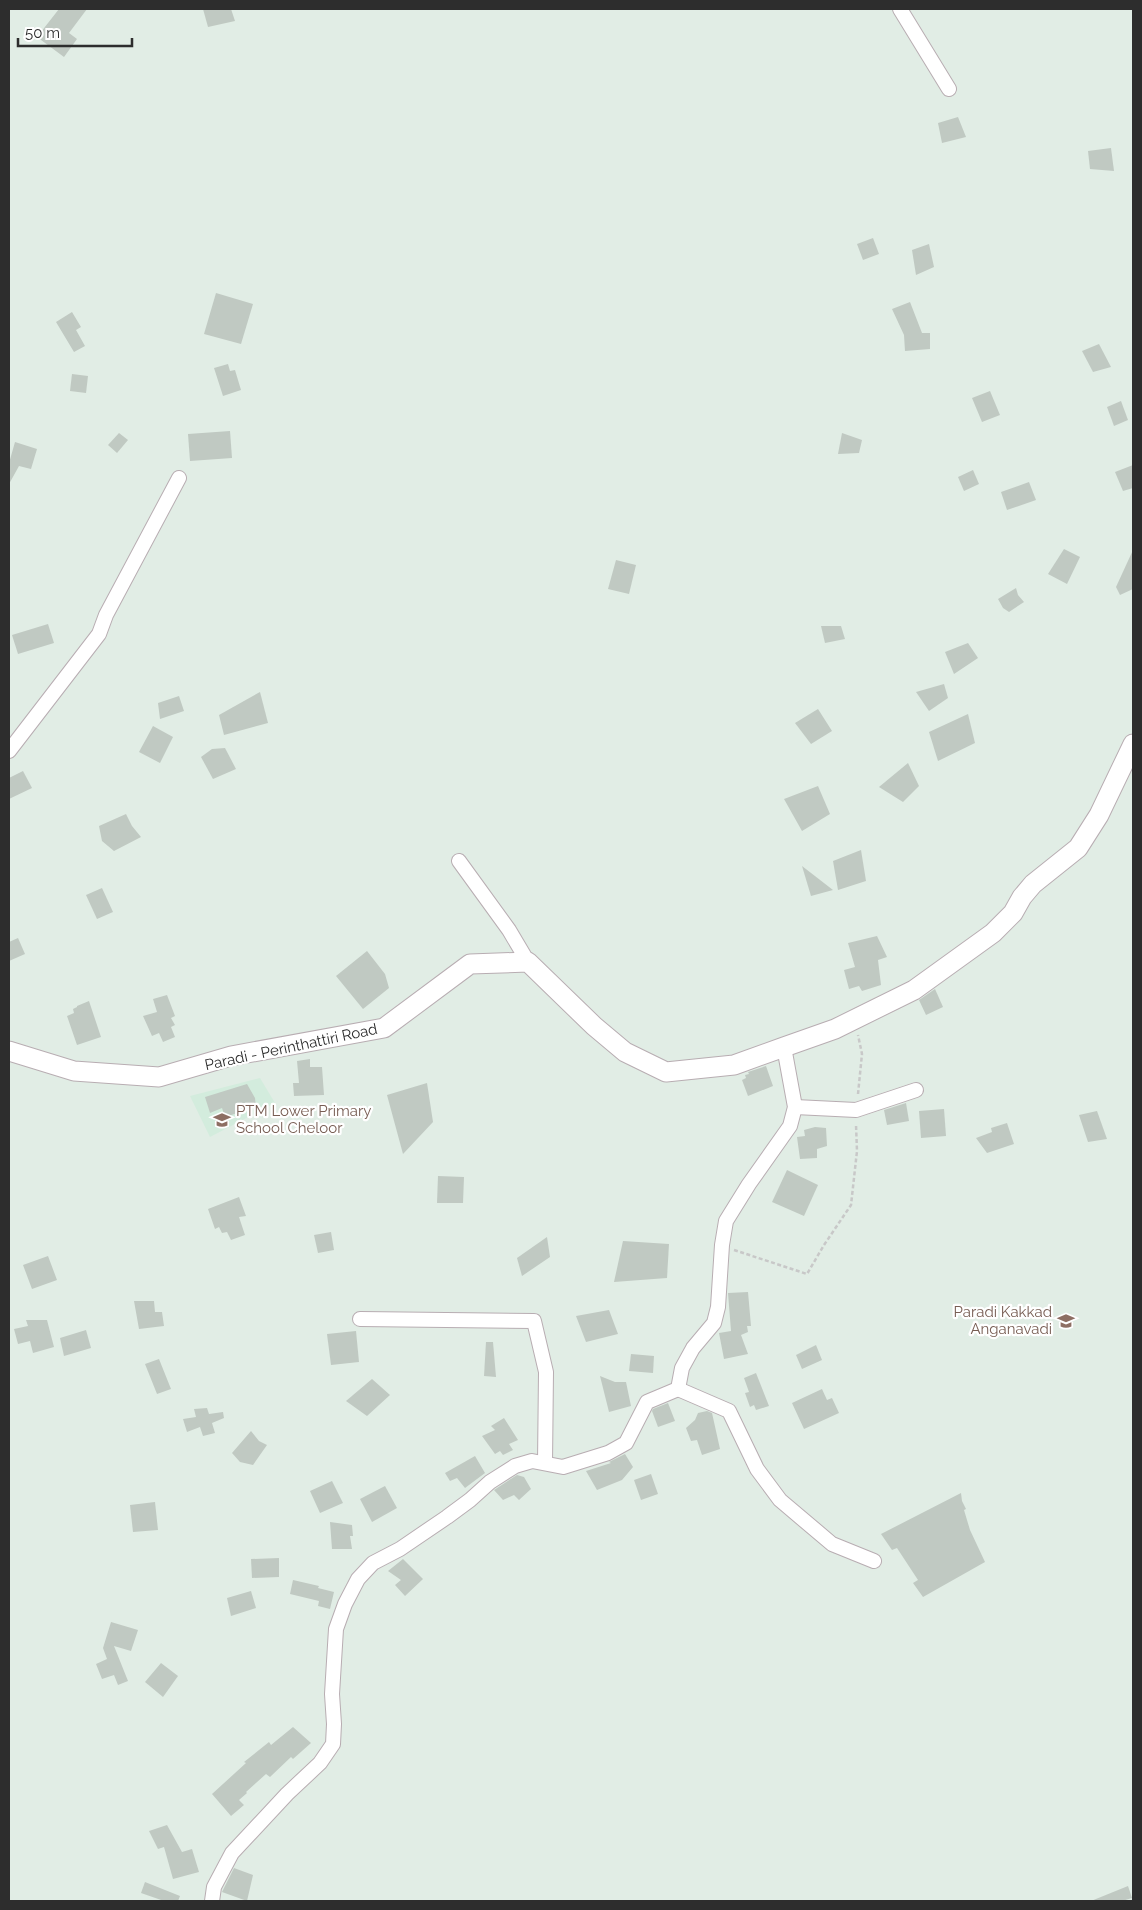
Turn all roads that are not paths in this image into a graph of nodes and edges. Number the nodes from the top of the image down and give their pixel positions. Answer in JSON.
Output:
{"nodes":[{"id":1,"x":900,"y":9,"type":"edge"},
{"id":2,"x":949,"y":89,"type":"dead end"},
{"id":3,"x":179,"y":478,"type":"dead end"},
{"id":4,"x":1133,"y":744,"type":"edge"},
{"id":5,"x":9,"y":752,"type":"edge"},
{"id":6,"x":459,"y":861,"type":"dead end"},
{"id":7,"x":528,"y":962,"type":"junction"},
{"id":8,"x":784,"y":1047,"type":"junction"},
{"id":9,"x":9,"y":1051,"type":"edge"},
{"id":10,"x":916,"y":1090,"type":"dead end"},
{"id":11,"x":795,"y":1107,"type":"junction"},
{"id":12,"x":360,"y":1319,"type":"dead end"},
{"id":13,"x":678,"y":1388,"type":"junction"},
{"id":14,"x":545,"y":1463,"type":"junction"},
{"id":15,"x":874,"y":1561,"type":"dead end"},
{"id":16,"x":212,"y":1901,"type":"edge"}],
"edges":[{"from":1,"to":2,"type":"street"},
{"from":3,"to":5,"type":"street"},
{"from":4,"to":8,"type":"main road"},
{"from":6,"to":7,"type":"street"},
{"from":7,"to":8,"type":"main road"},
{"from":7,"to":9,"type":"main road","name":"Paradi - Perinthattiri Road"},
{"from":8,"to":11,"type":"street"},
{"from":10,"to":11,"type":"street"},
{"from":11,"to":13,"type":"street"},
{"from":12,"to":14,"type":"street"},
{"from":13,"to":14,"type":"street"},
{"from":13,"to":15,"type":"street"},
{"from":14,"to":16,"type":"street"}]}
